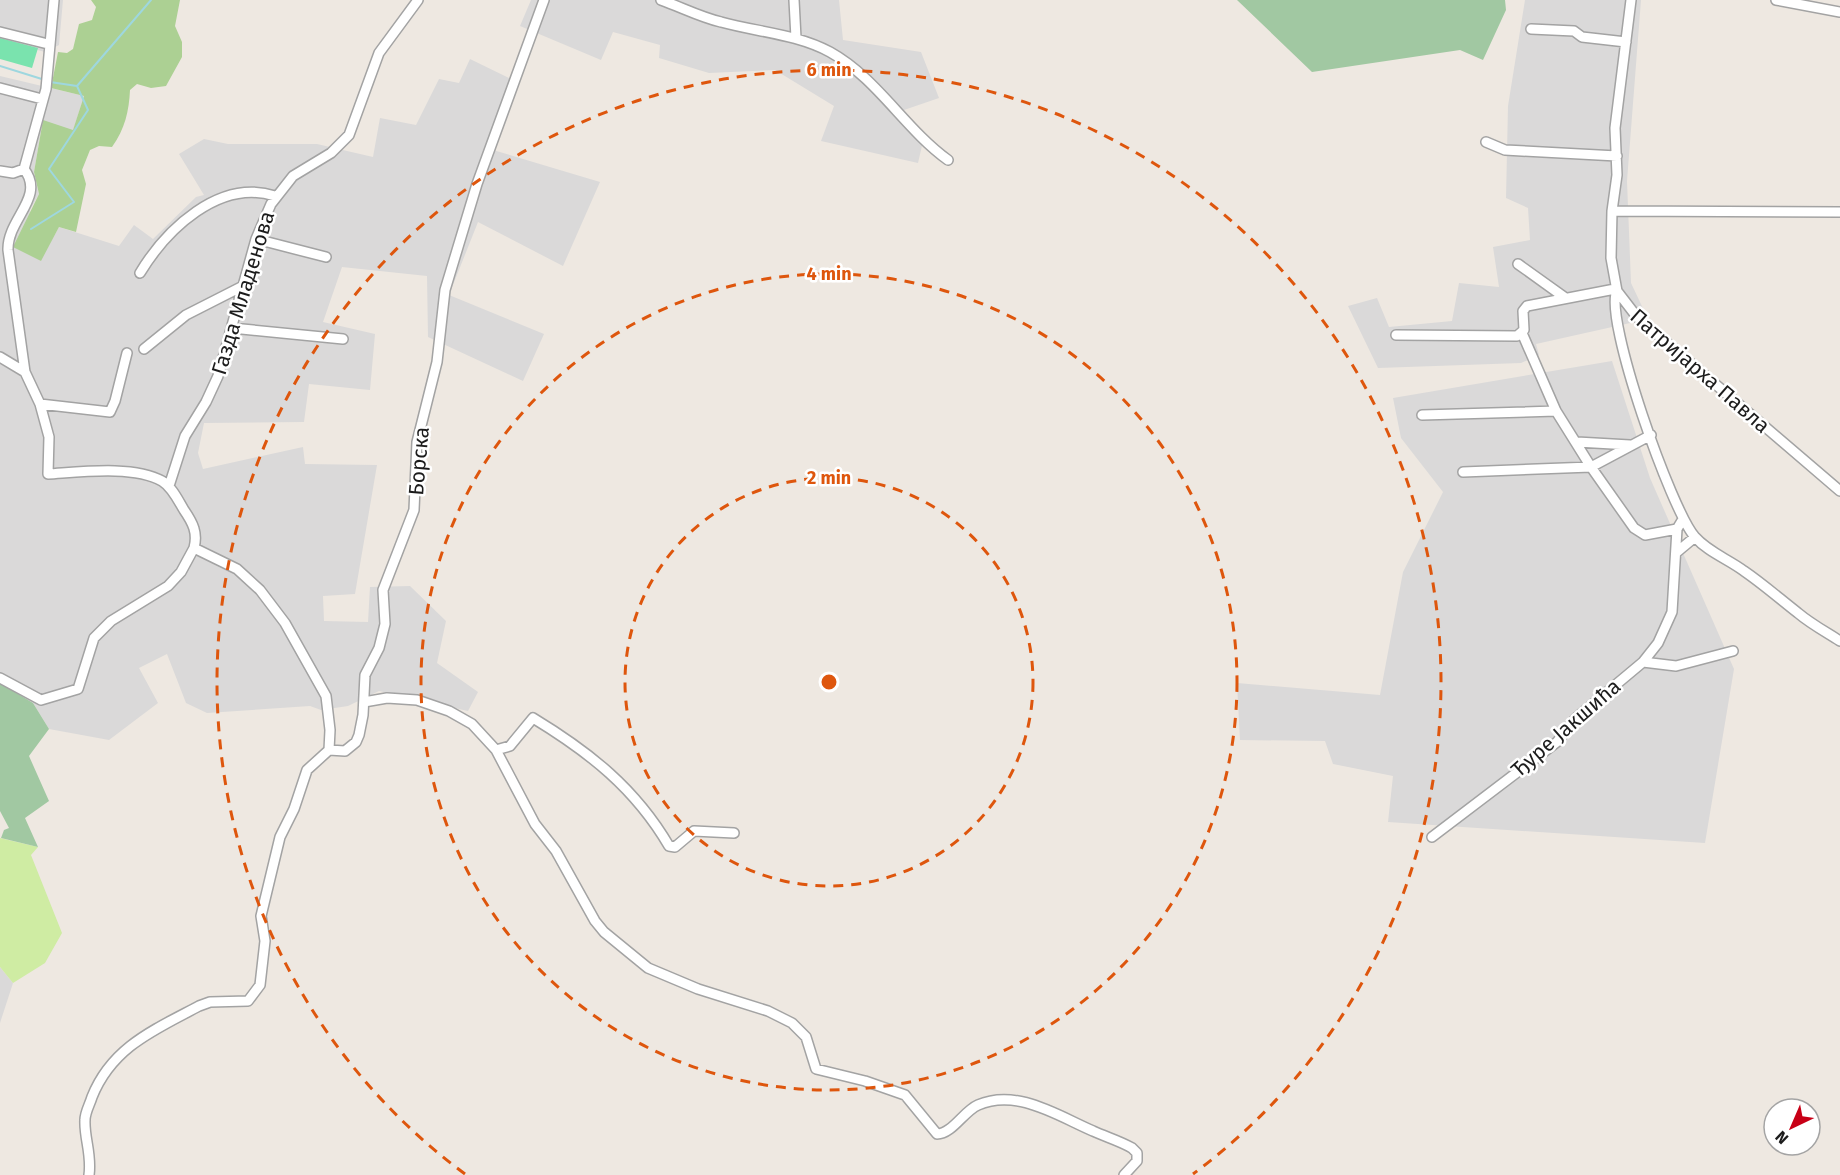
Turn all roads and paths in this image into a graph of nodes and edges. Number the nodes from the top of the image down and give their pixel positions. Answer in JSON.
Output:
{"nodes":[{"id":1,"x":54,"y":0,"type":"edge"},
{"id":2,"x":418,"y":0,"type":"edge"},
{"id":3,"x":544,"y":0,"type":"edge"},
{"id":4,"x":661,"y":0,"type":"edge"},
{"id":5,"x":692,"y":0,"type":"edge"},
{"id":6,"x":794,"y":0,"type":"edge"},
{"id":7,"x":1631,"y":0,"type":"edge"},
{"id":8,"x":1776,"y":0,"type":"edge"},
{"id":9,"x":693,"y":12,"type":"junction"},
{"id":10,"x":1840,"y":12,"type":"edge"},
{"id":11,"x":1531,"y":29,"type":"dead end"},
{"id":12,"x":0,"y":32,"type":"edge"},
{"id":13,"x":796,"y":39,"type":"junction"},
{"id":14,"x":1626,"y":42,"type":"junction"},
{"id":15,"x":48,"y":44,"type":"junction"},
{"id":16,"x":0,"y":88,"type":"edge"},
{"id":17,"x":42,"y":99,"type":"junction"},
{"id":18,"x":1486,"y":142,"type":"dead end"},
{"id":19,"x":1617,"y":156,"type":"junction"},
{"id":20,"x":948,"y":160,"type":"dead end"},
{"id":21,"x":24,"y":169,"type":"junction"},
{"id":22,"x":0,"y":171,"type":"edge"},
{"id":23,"x":275,"y":196,"type":"junction"},
{"id":24,"x":1612,"y":211,"type":"junction"},
{"id":25,"x":1840,"y":212,"type":"edge"},
{"id":26,"x":256,"y":239,"type":"junction"},
{"id":27,"x":4,"y":243,"type":"edge"},
{"id":28,"x":326,"y":257,"type":"dead end"},
{"id":29,"x":1518,"y":264,"type":"dead end"},
{"id":30,"x":140,"y":273,"type":"dead end"},
{"id":31,"x":243,"y":286,"type":"junction"},
{"id":32,"x":1616,"y":290,"type":"junction"},
{"id":33,"x":1564,"y":297,"type":"junction"},
{"id":34,"x":232,"y":328,"type":"junction"},
{"id":35,"x":1522,"y":333,"type":"junction"},
{"id":36,"x":1396,"y":336,"type":"dead end"},
{"id":37,"x":343,"y":339,"type":"dead end"},
{"id":38,"x":144,"y":349,"type":"dead end"},
{"id":39,"x":127,"y":353,"type":"dead end"},
{"id":40,"x":0,"y":357,"type":"edge"},
{"id":41,"x":25,"y":372,"type":"junction"},
{"id":42,"x":40,"y":404,"type":"junction"},
{"id":43,"x":1556,"y":411,"type":"junction"},
{"id":44,"x":1422,"y":415,"type":"dead end"},
{"id":45,"x":1651,"y":435,"type":"junction"},
{"id":46,"x":1577,"y":442,"type":"junction"},
{"id":47,"x":1630,"y":445,"type":"junction"},
{"id":48,"x":1591,"y":467,"type":"junction"},
{"id":49,"x":1463,"y":472,"type":"dead end"},
{"id":50,"x":169,"y":486,"type":"junction"},
{"id":51,"x":1840,"y":490,"type":"edge"},
{"id":52,"x":1683,"y":519,"type":"junction"},
{"id":53,"x":1677,"y":529,"type":"junction"},
{"id":54,"x":1695,"y":537,"type":"junction"},
{"id":55,"x":195,"y":548,"type":"junction"},
{"id":56,"x":1677,"y":552,"type":"junction"},
{"id":57,"x":1840,"y":641,"type":"edge"},
{"id":58,"x":1733,"y":651,"type":"dead end"},
{"id":59,"x":1647,"y":663,"type":"junction"},
{"id":60,"x":0,"y":678,"type":"edge"},
{"id":61,"x":364,"y":702,"type":"junction"},
{"id":62,"x":329,"y":750,"type":"junction"},
{"id":63,"x":496,"y":750,"type":"junction"},
{"id":64,"x":735,"y":833,"type":"dead end"},
{"id":65,"x":1432,"y":837,"type":"dead end"},
{"id":66,"x":89,"y":1175,"type":"edge"},
{"id":67,"x":1124,"y":1175,"type":"edge"}],
"edges":[{"from":1,"to":15,"type":"street"},
{"from":2,"to":23,"type":"street","name":"Газда Младенова"},
{"from":3,"to":61,"type":"street","name":"Борска"},
{"from":4,"to":9,"type":"street"},
{"from":5,"to":9,"type":"street"},
{"from":6,"to":13,"type":"street"},
{"from":7,"to":14,"type":"street","name":"Патријарха Павла"},
{"from":8,"to":10,"type":"street"},
{"from":9,"to":13,"type":"street"},
{"from":11,"to":14,"type":"street"},
{"from":12,"to":15,"type":"street"},
{"from":13,"to":20,"type":"street"},
{"from":14,"to":19,"type":"street","name":"Патријарха Павла"},
{"from":15,"to":17,"type":"street"},
{"from":16,"to":17,"type":"street"},
{"from":17,"to":21,"type":"street"},
{"from":18,"to":19,"type":"street"},
{"from":19,"to":24,"type":"street","name":"Патријарха Павла"},
{"from":21,"to":22,"type":"street"},
{"from":21,"to":27,"type":"street"},
{"from":23,"to":26,"type":"street","name":"Газда Младенова"},
{"from":23,"to":30,"type":"street"},
{"from":24,"to":25,"type":"street"},
{"from":24,"to":32,"type":"street","name":"Патријарха Павла"},
{"from":26,"to":28,"type":"street"},
{"from":26,"to":31,"type":"street","name":"Газда Младенова"},
{"from":27,"to":41,"type":"street"},
{"from":29,"to":33,"type":"street"},
{"from":31,"to":34,"type":"street","name":"Газда Младенова"},
{"from":31,"to":38,"type":"street"},
{"from":32,"to":33,"type":"street"},
{"from":32,"to":45,"type":"street"},
{"from":32,"to":51,"type":"street","name":"Патријарха Павла"},
{"from":33,"to":35,"type":"street"},
{"from":34,"to":37,"type":"street"},
{"from":34,"to":50,"type":"street","name":"Газда Младенова"},
{"from":35,"to":36,"type":"street"},
{"from":35,"to":43,"type":"street"},
{"from":39,"to":42,"type":"street"},
{"from":40,"to":41,"type":"street"},
{"from":41,"to":42,"type":"street"},
{"from":42,"to":50,"type":"street"},
{"from":43,"to":44,"type":"street"},
{"from":43,"to":46,"type":"street"},
{"from":45,"to":47,"type":"street"},
{"from":45,"to":52,"type":"street"},
{"from":46,"to":47,"type":"street"},
{"from":46,"to":48,"type":"street"},
{"from":47,"to":48,"type":"street"},
{"from":48,"to":49,"type":"street"},
{"from":48,"to":53,"type":"street"},
{"from":50,"to":55,"type":"street"},
{"from":52,"to":53,"type":"street"},
{"from":52,"to":54,"type":"street"},
{"from":53,"to":56,"type":"street","name":"Ђуре Јакшића"},
{"from":54,"to":56,"type":"street"},
{"from":54,"to":57,"type":"street"},
{"from":55,"to":60,"type":"street"},
{"from":55,"to":62,"type":"street"},
{"from":56,"to":59,"type":"street","name":"Ђуре Јакшића"},
{"from":58,"to":59,"type":"street"},
{"from":59,"to":65,"type":"street","name":"Ђуре Јакшића"},
{"from":61,"to":62,"type":"street","name":"Борска"},
{"from":61,"to":63,"type":"street"},
{"from":62,"to":66,"type":"street"},
{"from":63,"to":64,"type":"street"},
{"from":63,"to":67,"type":"street"}]}
